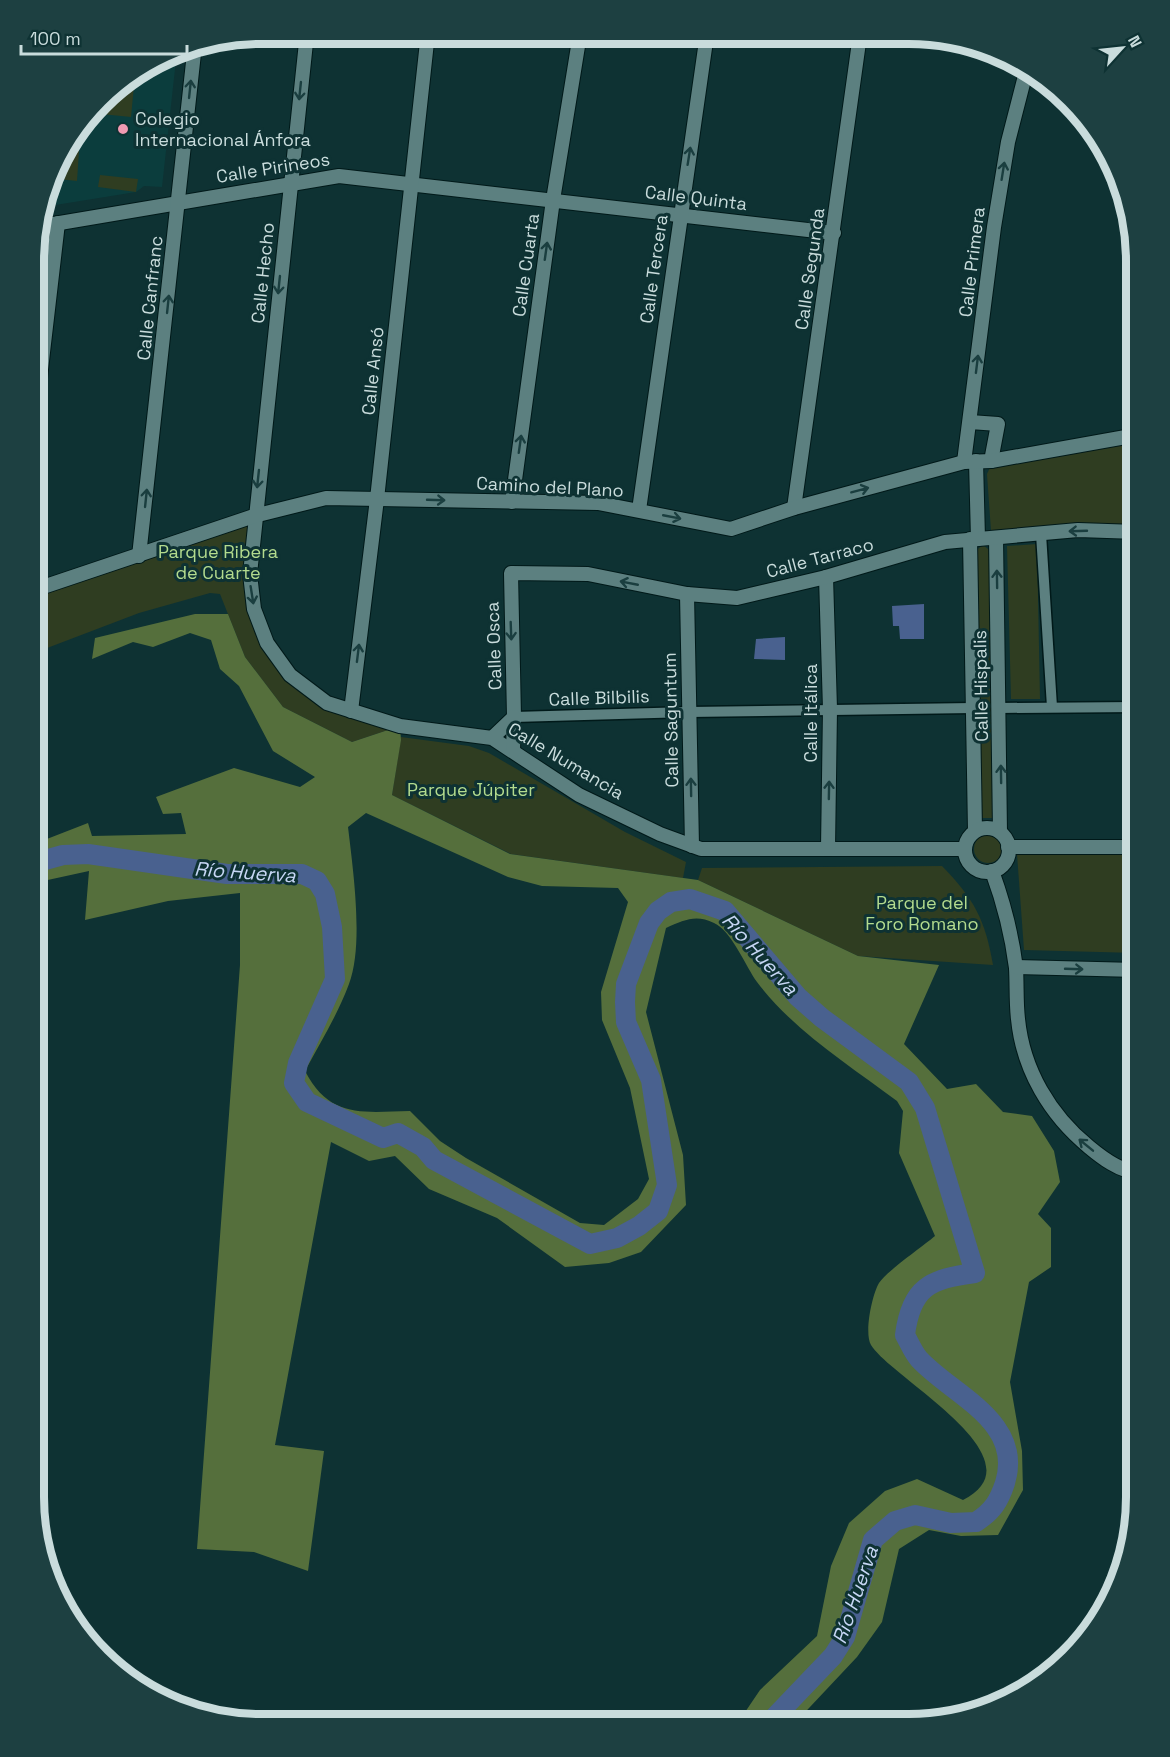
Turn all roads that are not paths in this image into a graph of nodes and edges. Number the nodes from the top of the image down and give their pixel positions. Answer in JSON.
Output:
{"nodes":[{"id":1,"x":306,"y":44,"type":"edge"},
{"id":2,"x":427,"y":44,"type":"edge"},
{"id":3,"x":578,"y":44,"type":"edge"},
{"id":4,"x":706,"y":44,"type":"edge"},
{"id":5,"x":859,"y":44,"type":"edge"},
{"id":6,"x":194,"y":54,"type":"edge"},
{"id":7,"x":1025,"y":77,"type":"edge"},
{"id":8,"x":290,"y":183,"type":"junction"},
{"id":9,"x":411,"y":184,"type":"junction"},
{"id":10,"x":553,"y":200,"type":"junction"},
{"id":11,"x":179,"y":201,"type":"junction"},
{"id":12,"x":680,"y":214,"type":"junction"},
{"id":13,"x":58,"y":224,"type":"junction"},
{"id":14,"x":46,"y":226,"type":"edge"},
{"id":15,"x":834,"y":233,"type":"junction"},
{"id":16,"x":44,"y":344,"type":"edge"},
{"id":17,"x":970,"y":422,"type":"junction"},
{"id":18,"x":1126,"y":437,"type":"edge"},
{"id":19,"x":991,"y":461,"type":"junction"},
{"id":20,"x":970,"y":462,"type":"junction"},
{"id":21,"x":377,"y":499,"type":"junction"},
{"id":22,"x":512,"y":502,"type":"junction"},
{"id":23,"x":794,"y":508,"type":"junction"},
{"id":24,"x":639,"y":510,"type":"junction"},
{"id":25,"x":254,"y":516,"type":"junction"},
{"id":26,"x":1126,"y":532,"type":"edge"},
{"id":27,"x":1041,"y":534,"type":"junction"},
{"id":28,"x":996,"y":538,"type":"junction"},
{"id":29,"x":974,"y":539,"type":"junction"},
{"id":30,"x":138,"y":556,"type":"junction"},
{"id":31,"x":511,"y":573,"type":"joint"},
{"id":32,"x":826,"y":577,"type":"junction"},
{"id":33,"x":44,"y":587,"type":"edge"},
{"id":34,"x":687,"y":594,"type":"junction"},
{"id":35,"x":1052,"y":707,"type":"junction"},
{"id":36,"x":1126,"y":707,"type":"edge"},
{"id":37,"x":973,"y":708,"type":"junction"},
{"id":38,"x":999,"y":708,"type":"junction"},
{"id":39,"x":830,"y":709,"type":"junction"},
{"id":40,"x":351,"y":711,"type":"junction"},
{"id":41,"x":688,"y":711,"type":"junction"},
{"id":42,"x":514,"y":717,"type":"junction"},
{"id":43,"x":492,"y":738,"type":"junction"},
{"id":44,"x":513,"y":752,"type":"junction"},
{"id":45,"x":975,"y":831,"type":"junction"},
{"id":46,"x":1000,"y":832,"type":"junction"},
{"id":47,"x":692,"y":846,"type":"junction"},
{"id":48,"x":1008,"y":847,"type":"junction"},
{"id":49,"x":1126,"y":847,"type":"edge"},
{"id":50,"x":828,"y":849,"type":"junction"},
{"id":51,"x":965,"y":849,"type":"junction"},
{"id":52,"x":992,"y":870,"type":"junction"},
{"id":53,"x":1016,"y":967,"type":"junction"},
{"id":54,"x":1126,"y":970,"type":"edge"},
{"id":55,"x":1126,"y":1170,"type":"edge"}],
"edges":[{"from":1,"to":8,"type":"street","name":"Calle Hecho","one_way":true},
{"from":2,"to":9,"type":"street","name":"Calle Ansó"},
{"from":3,"to":10,"type":"street","name":"Calle Cuarta"},
{"from":12,"to":4,"type":"street","name":"Calle Tercera","one_way":true},
{"from":5,"to":15,"type":"street","name":"Calle Segunda"},
{"from":11,"to":6,"type":"street","name":"Calle Canfranc","one_way":true},
{"from":17,"to":7,"type":"street","name":"Calle Primera","one_way":true},
{"from":8,"to":9,"type":"street","name":"Calle Pirineos"},
{"from":8,"to":11,"type":"street","name":"Calle Pirineos"},
{"from":8,"to":25,"type":"street","name":"Calle Hecho","one_way":true},
{"from":9,"to":10,"type":"street","name":"Calle Pirineos"},
{"from":9,"to":21,"type":"street","name":"Calle Ansó"},
{"from":10,"to":12,"type":"street","name":"Calle Quinta"},
{"from":22,"to":10,"type":"street","name":"Calle Cuarta","one_way":true},
{"from":11,"to":13,"type":"street","name":"Calle Pirineos"},
{"from":30,"to":11,"type":"street","name":"Calle Canfranc","one_way":true},
{"from":12,"to":15,"type":"street","name":"Calle Quinta"},
{"from":12,"to":24,"type":"street","name":"Calle Tercera"},
{"from":13,"to":14,"type":"street","name":"Calle Pirineos"},
{"from":13,"to":16,"type":"street"},
{"from":15,"to":23,"type":"street","name":"Calle Segunda"},
{"from":17,"to":19,"type":"street"},
{"from":17,"to":20,"type":"street","name":"Calle Primera"},
{"from":18,"to":19,"type":"street","name":"Camino del Plano"},
{"from":19,"to":20,"type":"street","name":"Camino del Plano"},
{"from":23,"to":20,"type":"street","name":"Camino del Plano","one_way":true},
{"from":20,"to":29,"type":"street","name":"Calle Hispalis"},
{"from":21,"to":22,"type":"street","name":"Camino del Plano","one_way":true},
{"from":21,"to":25,"type":"street","name":"Camino del Plano"},
{"from":40,"to":21,"type":"street","name":"Calle Ansó","one_way":true},
{"from":22,"to":24,"type":"street","name":"Camino del Plano"},
{"from":24,"to":23,"type":"street","name":"Camino del Plano","one_way":true},
{"from":25,"to":30,"type":"street","name":"Camino del Plano"},
{"from":25,"to":40,"type":"street","name":"Calle Numancia","one_way":true},
{"from":26,"to":27,"type":"street","name":"Calle Tarraco","one_way":true},
{"from":27,"to":28,"type":"street","name":"Calle Tarraco"},
{"from":27,"to":35,"type":"street"},
{"from":28,"to":29,"type":"street","name":"Calle Tarraco"},
{"from":38,"to":28,"type":"street","name":"Calle Hispalis","one_way":true},
{"from":29,"to":32,"type":"street","name":"Calle Tarraco"},
{"from":29,"to":37,"type":"street","name":"Calle Hispalis"},
{"from":30,"to":33,"type":"street","name":"Camino del Plano"},
{"from":34,"to":31,"type":"street","name":"Calle Tarraco","one_way":true},
{"from":31,"to":42,"type":"street","name":"Calle Osca","one_way":true},
{"from":32,"to":34,"type":"street","name":"Calle Tarraco"},
{"from":32,"to":39,"type":"street","name":"Calle Itálica"},
{"from":34,"to":41,"type":"street","name":"Calle Saguntum"},
{"from":35,"to":36,"type":"street"},
{"from":35,"to":38,"type":"street"},
{"from":37,"to":39,"type":"street","name":"Calle Bilbilis"},
{"from":37,"to":45,"type":"street","name":"Calle Hispalis"},
{"from":46,"to":38,"type":"street","name":"Calle Hispalis","one_way":true},
{"from":39,"to":41,"type":"street","name":"Calle Bilbilis"},
{"from":50,"to":39,"type":"street","name":"Calle Itálica","one_way":true},
{"from":40,"to":43,"type":"street","name":"Calle Numancia"},
{"from":41,"to":42,"type":"street","name":"Calle Bilbilis"},
{"from":47,"to":41,"type":"street","name":"Calle Saguntum","one_way":true},
{"from":42,"to":43,"type":"street"},
{"from":42,"to":44,"type":"street","name":"Calle Osca"},
{"from":43,"to":44,"type":"street","name":"Calle Numancia"},
{"from":44,"to":47,"type":"street","name":"Calle Numancia"},
{"from":45,"to":46,"type":"street"},
{"from":45,"to":51,"type":"street"},
{"from":46,"to":48,"type":"street"},
{"from":47,"to":50,"type":"street","name":"Calle Numancia"},
{"from":48,"to":49,"type":"street"},
{"from":48,"to":52,"type":"street"},
{"from":50,"to":51,"type":"street","name":"Calle Numancia"},
{"from":51,"to":52,"type":"street"},
{"from":52,"to":53,"type":"street"},
{"from":53,"to":54,"type":"street","one_way":true},
{"from":55,"to":53,"type":"street","one_way":true}]}
